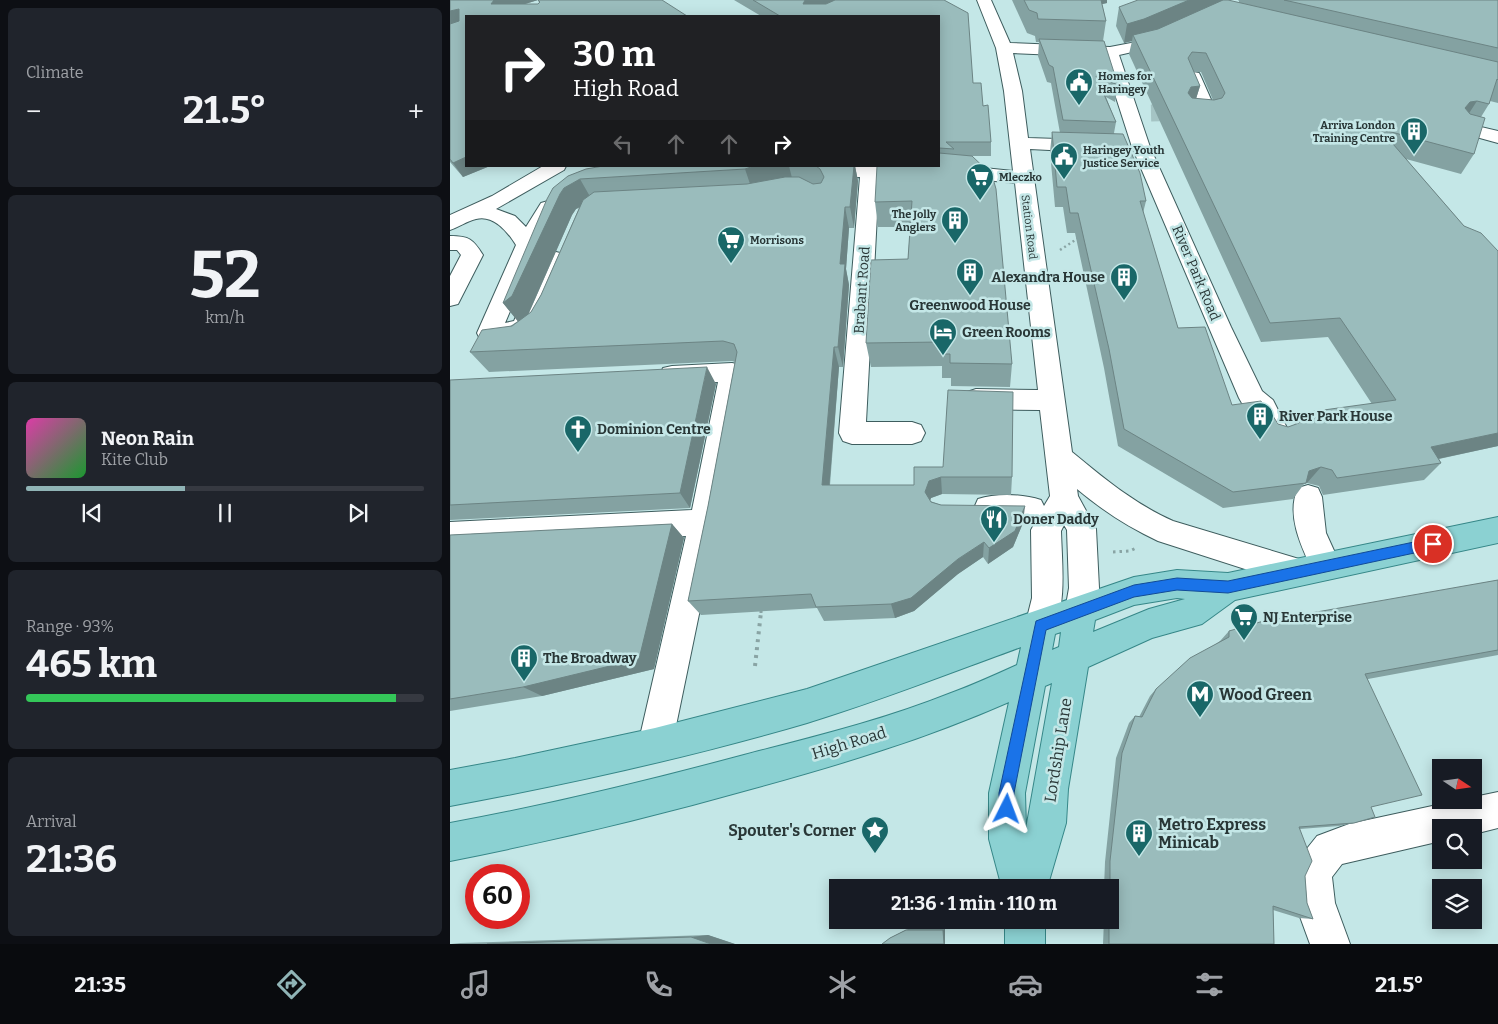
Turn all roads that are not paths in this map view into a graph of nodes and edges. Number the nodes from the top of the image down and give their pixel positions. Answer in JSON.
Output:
{"nodes":[{"id":1,"x":984,"y":0,"type":"edge"},
{"id":2,"x":1178,"y":29,"type":"edge"},
{"id":3,"x":1004,"y":48,"type":"junction"},
{"id":4,"x":1110,"y":52,"type":"junction"},
{"id":5,"x":1194,"y":77,"type":"edge"},
{"id":6,"x":1193,"y":112,"type":"tunnel mouth"},
{"id":7,"x":1129,"y":113,"type":"junction"},
{"id":8,"x":1151,"y":113,"type":"tunnel mouth"},
{"id":9,"x":1464,"y":128,"type":"edge"},
{"id":10,"x":1498,"y":137,"type":"edge"},
{"id":11,"x":1019,"y":143,"type":"junction"},
{"id":12,"x":1141,"y":147,"type":"junction"},
{"id":13,"x":555,"y":167,"type":"edge"},
{"id":14,"x":870,"y":171,"type":"junction"},
{"id":15,"x":799,"y":172,"type":"dead end"},
{"id":16,"x":1023,"y":178,"type":"junction"},
{"id":17,"x":562,"y":196,"type":"edge"},
{"id":18,"x":499,"y":200,"type":"junction"},
{"id":19,"x":478,"y":212,"type":"junction"},
{"id":20,"x":450,"y":223,"type":"edge"},
{"id":21,"x":538,"y":224,"type":"junction"},
{"id":22,"x":450,"y":243,"type":"edge"},
{"id":23,"x":527,"y":245,"type":"junction"},
{"id":24,"x":564,"y":246,"type":"edge"},
{"id":25,"x":450,"y":298,"type":"edge"},
{"id":26,"x":644,"y":377,"type":"edge"},
{"id":27,"x":950,"y":398,"type":"edge"},
{"id":28,"x":1052,"y":400,"type":"junction"},
{"id":29,"x":1276,"y":432,"type":"edge"},
{"id":30,"x":912,"y":433,"type":"dead end"},
{"id":31,"x":1059,"y":457,"type":"junction"},
{"id":32,"x":1308,"y":497,"type":"edge"},
{"id":33,"x":1064,"y":498,"type":"junction"},
{"id":34,"x":961,"y":508,"type":"edge"},
{"id":35,"x":1031,"y":509,"type":"dead end"},
{"id":36,"x":704,"y":522,"type":"junction"},
{"id":37,"x":1498,"y":530,"type":"edge"},
{"id":38,"x":450,"y":535,"type":"edge"},
{"id":39,"x":1312,"y":569,"type":"junction"},
{"id":40,"x":1228,"y":587,"type":"junction"},
{"id":41,"x":1081,"y":611,"type":"junction"},
{"id":42,"x":1041,"y":626,"type":"junction"},
{"id":43,"x":1074,"y":657,"type":"junction"},
{"id":44,"x":1030,"y":676,"type":"junction"},
{"id":45,"x":654,"y":745,"type":"junction"},
{"id":46,"x":450,"y":788,"type":"edge"},
{"id":47,"x":1498,"y":810,"type":"edge"},
{"id":48,"x":450,"y":842,"type":"edge"},
{"id":49,"x":1019,"y":879,"type":"edge"},
{"id":50,"x":1030,"y":879,"type":"edge"},
{"id":51,"x":1025,"y":929,"type":"edge"},
{"id":52,"x":1025,"y":944,"type":"edge"},
{"id":53,"x":1330,"y":944,"type":"edge"}],
"edges":[{"from":1,"to":3,"type":"street","name":"Station Road"},
{"from":2,"to":4,"type":"street"},
{"from":3,"to":4,"type":"street"},
{"from":3,"to":11,"type":"street","name":"Station Road"},
{"from":4,"to":7,"type":"street","name":"River Park Road"},
{"from":5,"to":6,"type":"street"},
{"from":7,"to":8,"type":"street"},
{"from":7,"to":12,"type":"street","name":"River Park Road"},
{"from":9,"to":10,"type":"street"},
{"from":11,"to":12,"type":"street"},
{"from":11,"to":16,"type":"street","name":"Station Road"},
{"from":12,"to":29,"type":"street","name":"River Park Road"},
{"from":13,"to":18,"type":"street"},
{"from":14,"to":15,"type":"street"},
{"from":14,"to":16,"type":"street"},
{"from":14,"to":30,"type":"street","name":"Brabant Road"},
{"from":16,"to":28,"type":"street","name":"Station Road"},
{"from":17,"to":21,"type":"street"},
{"from":18,"to":19,"type":"street"},
{"from":18,"to":21,"type":"street"},
{"from":19,"to":20,"type":"street"},
{"from":19,"to":23,"type":"street"},
{"from":21,"to":23,"type":"street"},
{"from":22,"to":25,"type":"street"},
{"from":23,"to":24,"type":"street"},
{"from":26,"to":36,"type":"street"},
{"from":27,"to":28,"type":"street"},
{"from":28,"to":31,"type":"street","name":"Station Road"},
{"from":31,"to":33,"type":"street","name":"Station Road"},
{"from":31,"to":39,"type":"street"},
{"from":32,"to":39,"type":"street"},
{"from":33,"to":41,"type":"street","name":"Station Road"},
{"from":33,"to":42,"type":"street"},
{"from":34,"to":35,"type":"street"},
{"from":36,"to":38,"type":"street"},
{"from":36,"to":45,"type":"street"},
{"from":37,"to":39,"type":"main road","name":"High Road"},
{"from":39,"to":40,"type":"main road","name":"High Road"},
{"from":40,"to":41,"type":"main road","name":"High Road"},
{"from":40,"to":43,"type":"main road","name":"High Road"},
{"from":41,"to":42,"type":"main road","name":"High Road"},
{"from":41,"to":43,"type":"main road","name":"Lordship Lane"},
{"from":42,"to":44,"type":"main road"},
{"from":42,"to":45,"type":"main road","name":"High Road"},
{"from":43,"to":44,"type":"main road","name":"High Road"},
{"from":43,"to":50,"type":"main road","name":"Lordship Lane"},
{"from":44,"to":48,"type":"main road","name":"High Road"},
{"from":44,"to":49,"type":"main road"},
{"from":45,"to":46,"type":"main road","name":"High Road"},
{"from":47,"to":53,"type":"street"},
{"from":51,"to":52,"type":"main road"}]}
